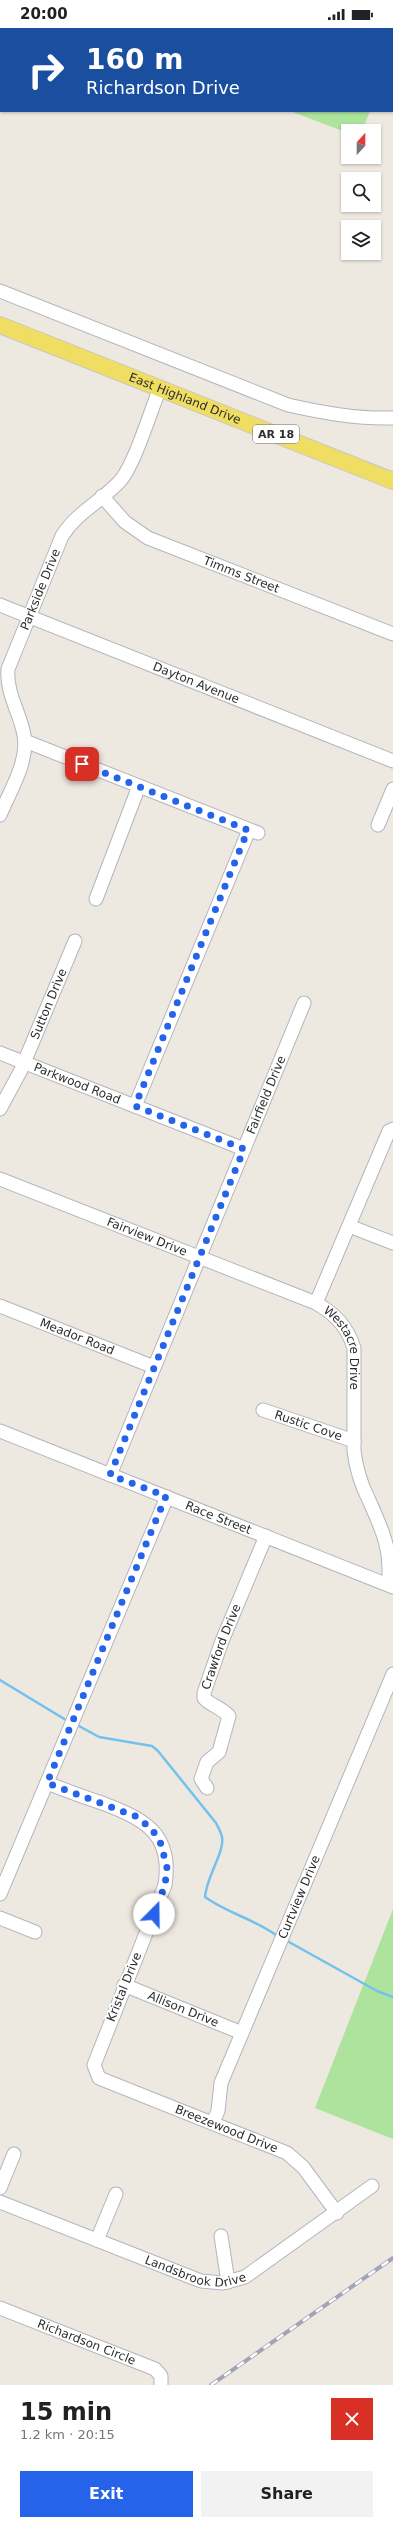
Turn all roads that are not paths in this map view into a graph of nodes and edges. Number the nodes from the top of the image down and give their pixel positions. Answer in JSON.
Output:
{"nodes":[{"id":1,"x":0,"y":291,"type":"edge"},
{"id":2,"x":0,"y":325,"type":"edge"},
{"id":3,"x":160,"y":388,"type":"junction"},
{"id":4,"x":393,"y":418,"type":"edge"},
{"id":5,"x":393,"y":480,"type":"edge"},
{"id":6,"x":102,"y":496,"type":"junction"},
{"id":7,"x":0,"y":605,"type":"edge"},
{"id":8,"x":30,"y":616,"type":"junction"},
{"id":9,"x":393,"y":634,"type":"edge"},
{"id":10,"x":25,"y":741,"type":"junction"},
{"id":11,"x":393,"y":761,"type":"edge"},
{"id":12,"x":139,"y":786,"type":"junction"},
{"id":13,"x":393,"y":789,"type":"edge"},
{"id":14,"x":0,"y":814,"type":"edge"},
{"id":15,"x":378,"y":825,"type":"dead end"},
{"id":16,"x":96,"y":899,"type":"dead end"},
{"id":17,"x":75,"y":941,"type":"dead end"},
{"id":18,"x":304,"y":1003,"type":"dead end"},
{"id":19,"x":0,"y":1053,"type":"edge"},
{"id":20,"x":24,"y":1062,"type":"junction"},
{"id":21,"x":135,"y":1106,"type":"junction"},
{"id":22,"x":0,"y":1109,"type":"edge"},
{"id":23,"x":393,"y":1129,"type":"edge"},
{"id":24,"x":244,"y":1149,"type":"junction"},
{"id":25,"x":0,"y":1179,"type":"edge"},
{"id":26,"x":349,"y":1226,"type":"junction"},
{"id":27,"x":393,"y":1243,"type":"edge"},
{"id":28,"x":199,"y":1258,"type":"junction"},
{"id":29,"x":316,"y":1303,"type":"junction"},
{"id":30,"x":0,"y":1306,"type":"edge"},
{"id":31,"x":154,"y":1367,"type":"junction"},
{"id":32,"x":263,"y":1410,"type":"dead end"},
{"id":33,"x":0,"y":1431,"type":"edge"},
{"id":34,"x":354,"y":1441,"type":"junction"},
{"id":35,"x":110,"y":1475,"type":"junction"},
{"id":36,"x":166,"y":1496,"type":"junction"},
{"id":37,"x":266,"y":1536,"type":"junction"},
{"id":38,"x":391,"y":1586,"type":"edge"},
{"id":39,"x":393,"y":1674,"type":"edge"},
{"id":40,"x":47,"y":1783,"type":"junction"},
{"id":41,"x":206,"y":1788,"type":"dead end"},
{"id":42,"x":0,"y":1894,"type":"edge"},
{"id":43,"x":0,"y":1918,"type":"edge"},
{"id":44,"x":35,"y":1932,"type":"dead end"},
{"id":45,"x":124,"y":1985,"type":"junction"},
{"id":46,"x":242,"y":2033,"type":"junction"},
{"id":47,"x":96,"y":2073,"type":"joint"},
{"id":48,"x":213,"y":2122,"type":"junction"},
{"id":49,"x":14,"y":2154,"type":"dead end"},
{"id":50,"x":372,"y":2186,"type":"dead end"},
{"id":51,"x":0,"y":2188,"type":"edge"},
{"id":52,"x":116,"y":2194,"type":"dead end"},
{"id":53,"x":0,"y":2202,"type":"edge"},
{"id":54,"x":337,"y":2213,"type":"junction"},
{"id":55,"x":221,"y":2236,"type":"dead end"},
{"id":56,"x":97,"y":2240,"type":"junction"},
{"id":57,"x":228,"y":2282,"type":"junction"},
{"id":58,"x":0,"y":2308,"type":"edge"},
{"id":59,"x":161,"y":2385,"type":"edge"}],
"edges":[{"from":1,"to":4,"type":"street"},
{"from":2,"to":3,"type":"main road","name":"East Highland Drive","number":"AR 18"},
{"from":3,"to":5,"type":"main road","name":"East Highland Drive","number":"AR 18"},
{"from":3,"to":6,"type":"street","name":"Parkside Drive"},
{"from":6,"to":8,"type":"street","name":"Parkside Drive"},
{"from":6,"to":9,"type":"street","name":"Timms Street"},
{"from":7,"to":8,"type":"street","name":"Dayton Avenue"},
{"from":8,"to":10,"type":"street","name":"Parkside Drive"},
{"from":8,"to":11,"type":"street","name":"Dayton Avenue"},
{"from":10,"to":12,"type":"street"},
{"from":10,"to":14,"type":"street","name":"Parkside Drive"},
{"from":12,"to":16,"type":"street"},
{"from":12,"to":21,"type":"street"},
{"from":13,"to":15,"type":"street"},
{"from":17,"to":20,"type":"street","name":"Sutton Drive"},
{"from":18,"to":24,"type":"street","name":"Fairfield Drive"},
{"from":19,"to":20,"type":"street","name":"Parkwood Road"},
{"from":20,"to":21,"type":"street","name":"Parkwood Road"},
{"from":20,"to":22,"type":"street","name":"Sutton Drive"},
{"from":21,"to":24,"type":"street","name":"Parkwood Road"},
{"from":23,"to":26,"type":"street","name":"Westacre Drive"},
{"from":24,"to":28,"type":"street","name":"Fairfield Drive"},
{"from":25,"to":28,"type":"street","name":"Fairview Drive"},
{"from":26,"to":27,"type":"street"},
{"from":26,"to":29,"type":"street","name":"Westacre Drive"},
{"from":28,"to":29,"type":"street","name":"Fairview Drive"},
{"from":28,"to":31,"type":"street","name":"Fairfield Drive"},
{"from":29,"to":34,"type":"street","name":"Westacre Drive"},
{"from":30,"to":31,"type":"street","name":"Meador Road"},
{"from":31,"to":35,"type":"street","name":"Fairfield Drive"},
{"from":32,"to":34,"type":"street","name":"Rustic Cove"},
{"from":33,"to":35,"type":"street","name":"Race Street"},
{"from":34,"to":38,"type":"street","name":"Westacre Drive"},
{"from":35,"to":36,"type":"street","name":"Race Street"},
{"from":36,"to":37,"type":"street","name":"Race Street"},
{"from":36,"to":40,"type":"street"},
{"from":37,"to":38,"type":"street","name":"Race Street"},
{"from":37,"to":41,"type":"street","name":"Crawford Drive"},
{"from":39,"to":46,"type":"street","name":"Curtview Drive"},
{"from":40,"to":42,"type":"street"},
{"from":40,"to":45,"type":"street","name":"Kristal Drive"},
{"from":43,"to":44,"type":"street"},
{"from":45,"to":46,"type":"street","name":"Allison Drive"},
{"from":45,"to":47,"type":"street","name":"Kristal Drive"},
{"from":46,"to":48,"type":"street","name":"Curtview Drive"},
{"from":47,"to":48,"type":"street","name":"Breezewood Drive"},
{"from":48,"to":54,"type":"street","name":"Breezewood Drive"},
{"from":49,"to":51,"type":"street"},
{"from":50,"to":54,"type":"street","name":"Landsbrook Drive"},
{"from":52,"to":56,"type":"street"},
{"from":53,"to":56,"type":"street","name":"Landsbrook Drive"},
{"from":54,"to":57,"type":"street","name":"Landsbrook Drive"},
{"from":55,"to":57,"type":"street"},
{"from":56,"to":57,"type":"street","name":"Landsbrook Drive"},
{"from":58,"to":59,"type":"street","name":"Richardson Circle"}]}
